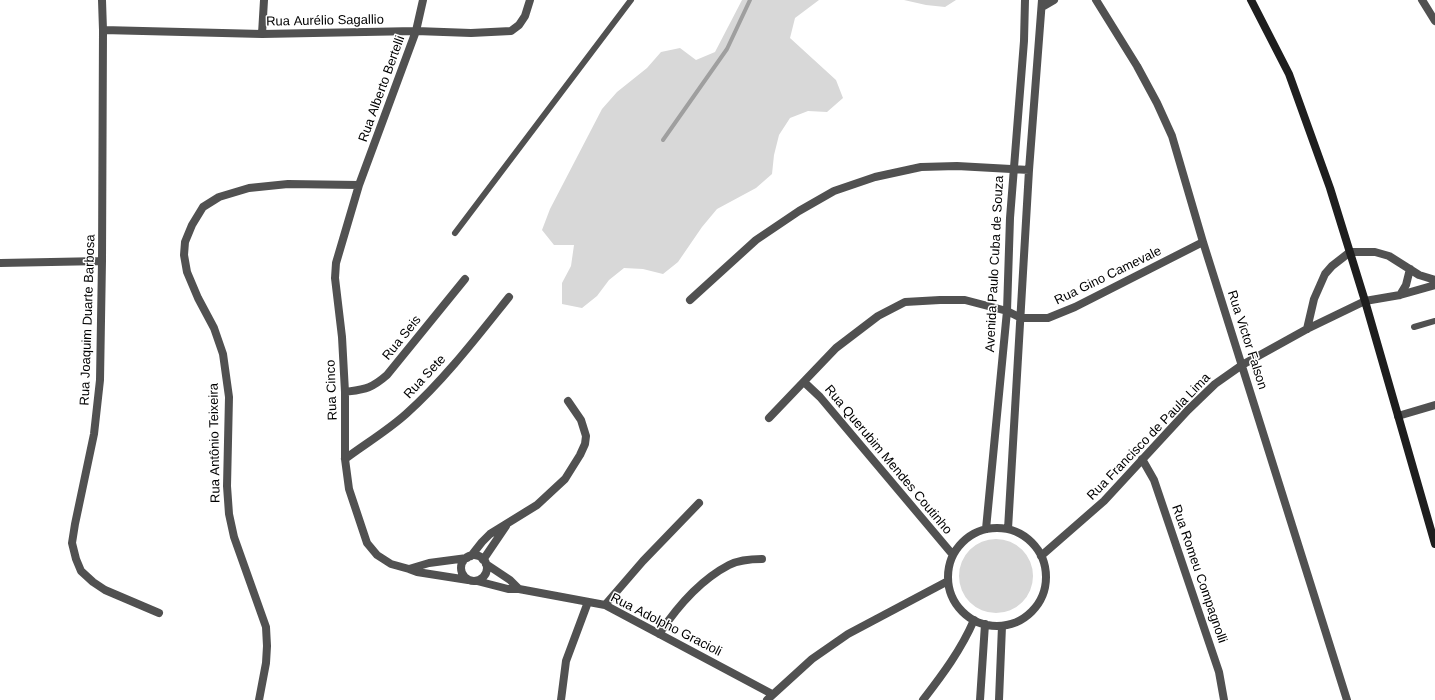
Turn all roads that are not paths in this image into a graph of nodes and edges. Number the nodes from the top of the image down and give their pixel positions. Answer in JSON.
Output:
{"nodes":[{"id":1,"x":102,"y":0,"type":"edge"},
{"id":2,"x":264,"y":0,"type":"edge"},
{"id":3,"x":423,"y":0,"type":"edge"},
{"id":4,"x":530,"y":0,"type":"edge"},
{"id":5,"x":631,"y":0,"type":"edge"},
{"id":6,"x":1025,"y":0,"type":"edge"},
{"id":7,"x":1054,"y":0,"type":"edge"},
{"id":8,"x":1096,"y":0,"type":"edge"},
{"id":9,"x":1251,"y":0,"type":"edge"},
{"id":10,"x":1422,"y":0,"type":"edge"},
{"id":11,"x":1042,"y":4,"type":"edge"},
{"id":12,"x":1435,"y":21,"type":"edge"},
{"id":13,"x":103,"y":30,"type":"junction"},
{"id":14,"x":416,"y":31,"type":"junction"},
{"id":15,"x":262,"y":34,"type":"junction"},
{"id":16,"x":1013,"y":170,"type":"junction"},
{"id":17,"x":1029,"y":170,"type":"junction"},
{"id":18,"x":359,"y":185,"type":"junction"},
{"id":19,"x":455,"y":233,"type":"dead end"},
{"id":20,"x":1203,"y":242,"type":"junction"},
{"id":21,"x":1350,"y":252,"type":"junction"},
{"id":22,"x":102,"y":261,"type":"junction"},
{"id":23,"x":0,"y":263,"type":"edge"},
{"id":24,"x":1410,"y":269,"type":"junction"},
{"id":25,"x":465,"y":279,"type":"dead end"},
{"id":26,"x":1435,"y":280,"type":"edge"},
{"id":27,"x":1435,"y":285,"type":"edge"},
{"id":28,"x":1400,"y":295,"type":"junction"},
{"id":29,"x":509,"y":297,"type":"dead end"},
{"id":30,"x":690,"y":300,"type":"dead end"},
{"id":31,"x":1365,"y":301,"type":"junction"},
{"id":32,"x":1007,"y":312,"type":"junction"},
{"id":33,"x":1021,"y":318,"type":"junction"},
{"id":34,"x":1435,"y":321,"type":"edge"},
{"id":35,"x":1414,"y":327,"type":"dead end"},
{"id":36,"x":1307,"y":329,"type":"junction"},
{"id":37,"x":1242,"y":365,"type":"junction"},
{"id":38,"x":804,"y":382,"type":"junction"},
{"id":39,"x":345,"y":392,"type":"junction"},
{"id":40,"x":568,"y":401,"type":"dead end"},
{"id":41,"x":1435,"y":405,"type":"edge"},
{"id":42,"x":1398,"y":416,"type":"junction"},
{"id":43,"x":769,"y":418,"type":"dead end"},
{"id":44,"x":345,"y":459,"type":"junction"},
{"id":45,"x":1142,"y":459,"type":"junction"},
{"id":46,"x":699,"y":503,"type":"dead end"},
{"id":47,"x":511,"y":521,"type":"junction"},
{"id":48,"x":986,"y":529,"type":"junction"},
{"id":49,"x":1008,"y":529,"type":"junction"},
{"id":50,"x":1435,"y":544,"type":"edge"},
{"id":51,"x":953,"y":555,"type":"junction"},
{"id":52,"x":1041,"y":556,"type":"junction"},
{"id":53,"x":469,"y":557,"type":"junction"},
{"id":54,"x":762,"y":559,"type":"dead end"},
{"id":55,"x":485,"y":562,"type":"junction"},
{"id":56,"x":409,"y":568,"type":"junction"},
{"id":57,"x":468,"y":580,"type":"junction"},
{"id":58,"x":477,"y":581,"type":"junction"},
{"id":59,"x":948,"y":581,"type":"junction"},
{"id":60,"x":519,"y":589,"type":"junction"},
{"id":61,"x":588,"y":602,"type":"junction"},
{"id":62,"x":605,"y":605,"type":"junction"},
{"id":63,"x":159,"y":613,"type":"dead end"},
{"id":64,"x":974,"y":620,"type":"junction"},
{"id":65,"x":985,"y":624,"type":"junction"},
{"id":66,"x":1002,"y":626,"type":"junction"},
{"id":67,"x":659,"y":634,"type":"junction"},
{"id":68,"x":770,"y":697,"type":"edge"},
{"id":69,"x":259,"y":700,"type":"edge"},
{"id":70,"x":560,"y":700,"type":"edge"},
{"id":71,"x":923,"y":700,"type":"edge"},
{"id":72,"x":980,"y":700,"type":"edge"},
{"id":73,"x":999,"y":700,"type":"edge"},
{"id":74,"x":1224,"y":700,"type":"edge"},
{"id":75,"x":1347,"y":700,"type":"edge"}],
"edges":[{"from":1,"to":13,"type":"street","name":"Rua Joaquim Duarte Barbosa"},
{"from":2,"to":15,"type":"street"},
{"from":3,"to":14,"type":"street","name":"Rua Alberto Bertelli"},
{"from":4,"to":14,"type":"street","name":"Rua Aurélio Sagallio"},
{"from":5,"to":19,"type":"lane"},
{"from":6,"to":16,"type":"street","name":"Avenida Paulo Cuba de Souza"},
{"from":7,"to":11,"type":"street"},
{"from":8,"to":20,"type":"street","name":"Rua Victor Falson"},
{"from":9,"to":21,"type":"main road"},
{"from":10,"to":12,"type":"street"},
{"from":11,"to":17,"type":"street"},
{"from":13,"to":15,"type":"street","name":"Rua Aurélio Sagallio"},
{"from":13,"to":22,"type":"street","name":"Rua Joaquim Duarte Barbosa"},
{"from":14,"to":15,"type":"street","name":"Rua Aurélio Sagallio"},
{"from":14,"to":18,"type":"street","name":"Rua Alberto Bertelli"},
{"from":16,"to":17,"type":"street"},
{"from":16,"to":30,"type":"street"},
{"from":16,"to":32,"type":"street","name":"Avenida Paulo Cuba de Souza"},
{"from":17,"to":33,"type":"street"},
{"from":18,"to":39,"type":"street","name":"Rua Cinco"},
{"from":18,"to":69,"type":"street","name":"Rua Antônio Teixeira"},
{"from":20,"to":33,"type":"street","name":"Rua Gino Camevale"},
{"from":20,"to":37,"type":"street","name":"Rua Victor Falson"},
{"from":21,"to":24,"type":"street"},
{"from":21,"to":31,"type":"main road"},
{"from":21,"to":36,"type":"street"},
{"from":22,"to":23,"type":"street"},
{"from":22,"to":63,"type":"street","name":"Rua Joaquim Duarte Barbosa"},
{"from":24,"to":26,"type":"street"},
{"from":24,"to":28,"type":"street"},
{"from":25,"to":39,"type":"street","name":"Rua Seis"},
{"from":27,"to":28,"type":"street","name":"Rua Francisco de Paula Lima"},
{"from":28,"to":31,"type":"street","name":"Rua Francisco de Paula Lima"},
{"from":29,"to":44,"type":"street","name":"Rua Sete"},
{"from":31,"to":36,"type":"street","name":"Rua Francisco de Paula Lima"},
{"from":31,"to":42,"type":"main road"},
{"from":32,"to":33,"type":"street"},
{"from":32,"to":38,"type":"street"},
{"from":32,"to":48,"type":"street","name":"Avenida Paulo Cuba de Souza"},
{"from":33,"to":49,"type":"street"},
{"from":34,"to":35,"type":"lane"},
{"from":36,"to":37,"type":"street","name":"Rua Francisco de Paula Lima"},
{"from":37,"to":45,"type":"street","name":"Rua Francisco de Paula Lima"},
{"from":37,"to":75,"type":"street","name":"Rua Victor Falson"},
{"from":38,"to":43,"type":"street"},
{"from":38,"to":51,"type":"street","name":"Rua Querubim Mendes Coutinho"},
{"from":39,"to":44,"type":"street","name":"Rua Cinco"},
{"from":40,"to":47,"type":"street"},
{"from":41,"to":42,"type":"street"},
{"from":42,"to":50,"type":"main road"},
{"from":44,"to":56,"type":"street","name":"Rua Cinco"},
{"from":45,"to":52,"type":"street","name":"Rua Francisco de Paula Lima"},
{"from":45,"to":74,"type":"street","name":"Rua Romeu Compagnolli"},
{"from":46,"to":62,"type":"street"},
{"from":47,"to":53,"type":"street"},
{"from":47,"to":55,"type":"street"},
{"from":48,"to":49,"type":"street"},
{"from":48,"to":51,"type":"street"},
{"from":49,"to":52,"type":"street"},
{"from":51,"to":59,"type":"street"},
{"from":52,"to":66,"type":"street"},
{"from":53,"to":55,"type":"street"},
{"from":53,"to":56,"type":"street","name":"Rua Cinco"},
{"from":53,"to":57,"type":"street"},
{"from":54,"to":67,"type":"street"},
{"from":55,"to":58,"type":"street"},
{"from":55,"to":60,"type":"street"},
{"from":56,"to":57,"type":"street","name":"Rua Cinco"},
{"from":57,"to":58,"type":"street"},
{"from":58,"to":60,"type":"street","name":"Rua Adolpho Gracioli"},
{"from":59,"to":64,"type":"street"},
{"from":59,"to":68,"type":"street"},
{"from":60,"to":61,"type":"street","name":"Rua Adolpho Gracioli"},
{"from":61,"to":62,"type":"street","name":"Rua Adolpho Gracioli"},
{"from":61,"to":70,"type":"street"},
{"from":62,"to":67,"type":"street","name":"Rua Adolpho Gracioli"},
{"from":64,"to":65,"type":"street"},
{"from":64,"to":71,"type":"street"},
{"from":65,"to":66,"type":"street"},
{"from":65,"to":72,"type":"street"},
{"from":66,"to":73,"type":"street"},
{"from":67,"to":68,"type":"street","name":"Rua Adolpho Gracioli"}]}
